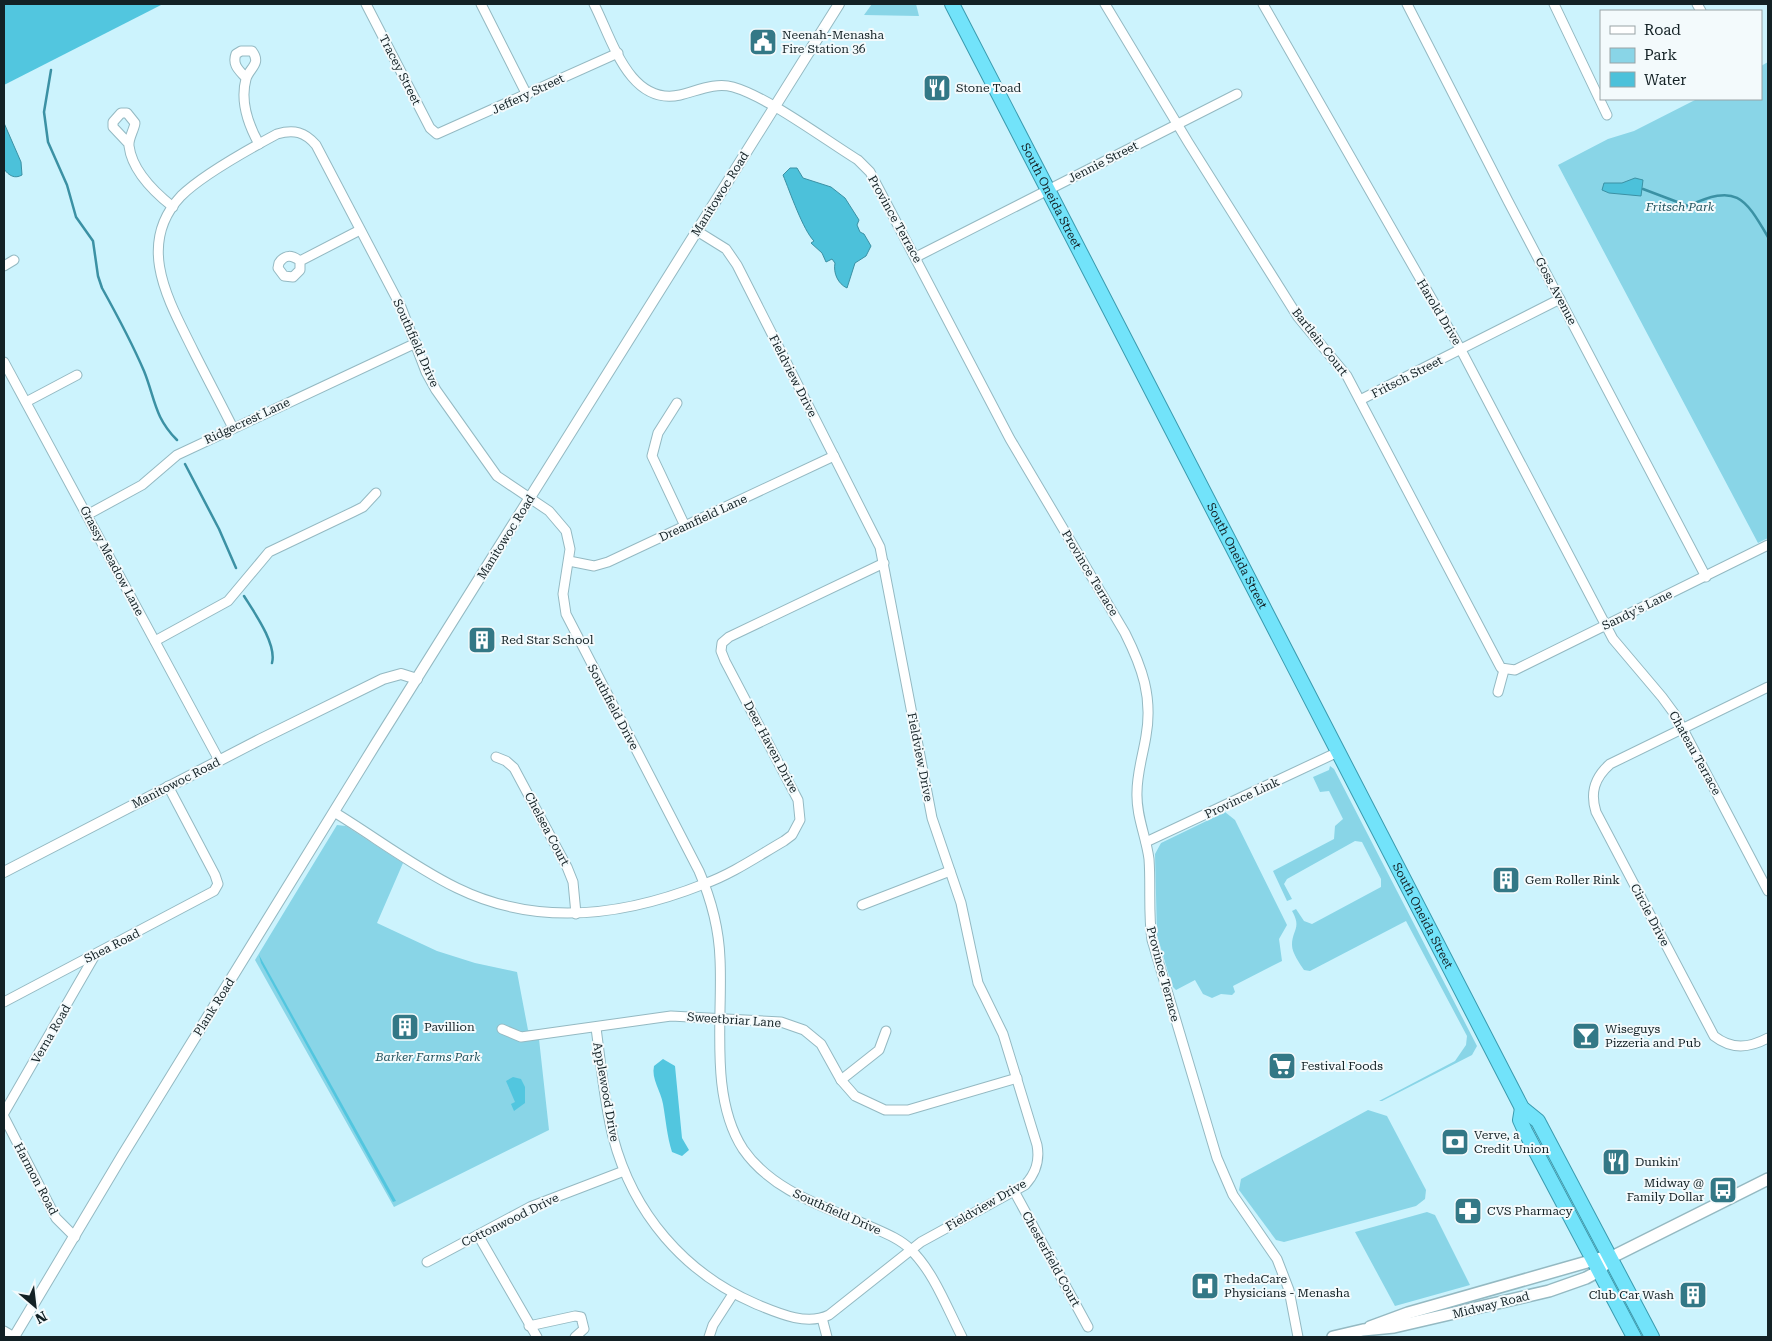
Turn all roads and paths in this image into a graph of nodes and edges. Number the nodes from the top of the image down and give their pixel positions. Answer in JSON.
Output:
{"nodes":[{"id":1,"x":366,"y":4,"type":"edge"},
{"id":2,"x":481,"y":4,"type":"edge"},
{"id":3,"x":594,"y":4,"type":"edge"},
{"id":4,"x":838,"y":4,"type":"edge"},
{"id":5,"x":952,"y":4,"type":"edge"},
{"id":6,"x":1105,"y":4,"type":"edge"},
{"id":7,"x":1263,"y":4,"type":"edge"},
{"id":8,"x":1554,"y":4,"type":"edge"},
{"id":9,"x":1411,"y":5,"type":"edge"},
{"id":10,"x":618,"y":53,"type":"junction"},
{"id":11,"x":246,"y":78,"type":"dead end"},
{"id":12,"x":1237,"y":94,"type":"dead end"},
{"id":13,"x":527,"y":95,"type":"junction"},
{"id":14,"x":1600,"y":99,"type":"edge"},
{"id":15,"x":1600,"y":100,"type":"edge"},
{"id":16,"x":774,"y":108,"type":"junction"},
{"id":17,"x":1607,"y":114,"type":"dead end"},
{"id":18,"x":1178,"y":124,"type":"junction"},
{"id":19,"x":437,"y":134,"type":"joint"},
{"id":20,"x":129,"y":144,"type":"dead end"},
{"id":21,"x":259,"y":144,"type":"junction"},
{"id":22,"x":1048,"y":191,"type":"junction"},
{"id":23,"x":172,"y":207,"type":"junction"},
{"id":24,"x":360,"y":230,"type":"junction"},
{"id":25,"x":698,"y":231,"type":"junction"},
{"id":26,"x":916,"y":257,"type":"junction"},
{"id":27,"x":14,"y":260,"type":"dead end"},
{"id":28,"x":300,"y":261,"type":"dead end"},
{"id":29,"x":4,"y":266,"type":"edge"},
{"id":30,"x":1560,"y":299,"type":"junction"},
{"id":31,"x":416,"y":343,"type":"junction"},
{"id":32,"x":1461,"y":350,"type":"junction"},
{"id":33,"x":4,"y":362,"type":"edge"},
{"id":34,"x":77,"y":375,"type":"dead end"},
{"id":35,"x":1360,"y":400,"type":"junction"},
{"id":36,"x":26,"y":402,"type":"junction"},
{"id":37,"x":677,"y":403,"type":"dead end"},
{"id":38,"x":233,"y":428,"type":"junction"},
{"id":39,"x":834,"y":456,"type":"junction"},
{"id":40,"x":376,"y":493,"type":"dead end"},
{"id":41,"x":530,"y":499,"type":"junction"},
{"id":42,"x":87,"y":515,"type":"junction"},
{"id":43,"x":685,"y":526,"type":"junction"},
{"id":44,"x":1768,"y":545,"type":"edge"},
{"id":45,"x":569,"y":561,"type":"junction"},
{"id":46,"x":884,"y":563,"type":"junction"},
{"id":47,"x":1706,"y":576,"type":"junction"},
{"id":48,"x":1606,"y":626,"type":"junction"},
{"id":49,"x":155,"y":641,"type":"junction"},
{"id":50,"x":1504,"y":670,"type":"junction"},
{"id":51,"x":417,"y":679,"type":"junction"},
{"id":52,"x":1768,"y":687,"type":"edge"},
{"id":53,"x":1498,"y":692,"type":"dead end"},
{"id":54,"x":1682,"y":728,"type":"junction"},
{"id":55,"x":1338,"y":752,"type":"junction"},
{"id":56,"x":496,"y":757,"type":"dead end"},
{"id":57,"x":219,"y":760,"type":"junction"},
{"id":58,"x":168,"y":786,"type":"junction"},
{"id":59,"x":334,"y":812,"type":"junction"},
{"id":60,"x":1146,"y":842,"type":"junction"},
{"id":61,"x":950,"y":871,"type":"junction"},
{"id":62,"x":4,"y":872,"type":"edge"},
{"id":63,"x":705,"y":884,"type":"junction"},
{"id":64,"x":1768,"y":892,"type":"edge"},
{"id":65,"x":862,"y":905,"type":"dead end"},
{"id":66,"x":576,"y":914,"type":"junction"},
{"id":67,"x":95,"y":955,"type":"junction"},
{"id":68,"x":4,"y":1002,"type":"edge"},
{"id":69,"x":722,"y":1019,"type":"junction"},
{"id":70,"x":596,"y":1028,"type":"junction"},
{"id":71,"x":502,"y":1029,"type":"dead end"},
{"id":72,"x":886,"y":1031,"type":"dead end"},
{"id":73,"x":1768,"y":1038,"type":"edge"},
{"id":74,"x":1017,"y":1078,"type":"junction"},
{"id":75,"x":841,"y":1080,"type":"junction"},
{"id":76,"x":1522,"y":1108,"type":"junction"},
{"id":77,"x":4,"y":1118,"type":"edge"},
{"id":78,"x":624,"y":1171,"type":"junction"},
{"id":79,"x":1768,"y":1178,"type":"edge"},
{"id":80,"x":1014,"y":1191,"type":"junction"},
{"id":81,"x":478,"y":1235,"type":"junction"},
{"id":82,"x":74,"y":1237,"type":"junction"},
{"id":83,"x":911,"y":1250,"type":"junction"},
{"id":84,"x":1610,"y":1258,"type":"junction"},
{"id":85,"x":427,"y":1262,"type":"dead end"},
{"id":86,"x":1596,"y":1265,"type":"junction"},
{"id":87,"x":733,"y":1294,"type":"junction"},
{"id":88,"x":822,"y":1318,"type":"junction"},
{"id":89,"x":529,"y":1326,"type":"junction"},
{"id":90,"x":1088,"y":1326,"type":"dead end"},
{"id":91,"x":4,"y":1330,"type":"edge"},
{"id":92,"x":1363,"y":1330,"type":"junction"},
{"id":93,"x":14,"y":1337,"type":"edge"},
{"id":94,"x":537,"y":1337,"type":"edge"},
{"id":95,"x":575,"y":1337,"type":"edge"},
{"id":96,"x":709,"y":1337,"type":"edge"},
{"id":97,"x":827,"y":1337,"type":"edge"},
{"id":98,"x":962,"y":1337,"type":"edge"},
{"id":99,"x":1298,"y":1337,"type":"edge"},
{"id":100,"x":1333,"y":1337,"type":"edge"},
{"id":101,"x":1634,"y":1337,"type":"edge"},
{"id":102,"x":1652,"y":1337,"type":"edge"}],
"edges":[{"from":1,"to":19,"type":"street","name":"Tracey Street"},
{"from":2,"to":13,"type":"street"},
{"from":3,"to":10,"type":"street","name":"Province Terrace"},
{"from":4,"to":16,"type":"street","name":"Manitowoc Road"},
{"from":5,"to":22,"type":"highway","name":"South Oneida Street"},
{"from":6,"to":18,"type":"street","name":"Bartlein Court"},
{"from":7,"to":32,"type":"street","name":"Harold Drive"},
{"from":8,"to":14,"type":"street"},
{"from":9,"to":30,"type":"street","name":"Goss Avenue"},
{"from":10,"to":13,"type":"street","name":"Jeffery Street"},
{"from":10,"to":16,"type":"street","name":"Province Terrace"},
{"from":11,"to":21,"type":"street"},
{"from":12,"to":18,"type":"street","name":"Jennie Street"},
{"from":13,"to":19,"type":"street","name":"Jeffery Street"},
{"from":15,"to":17,"type":"street"},
{"from":16,"to":25,"type":"street","name":"Manitowoc Road"},
{"from":16,"to":26,"type":"street","name":"Province Terrace"},
{"from":18,"to":22,"type":"street","name":"Jennie Street"},
{"from":18,"to":35,"type":"street","name":"Bartlein Court"},
{"from":20,"to":23,"type":"street"},
{"from":21,"to":23,"type":"street","name":"Southfield Drive"},
{"from":21,"to":24,"type":"street","name":"Southfield Drive"},
{"from":22,"to":26,"type":"street","name":"Jennie Street"},
{"from":22,"to":55,"type":"highway","name":"South Oneida Street"},
{"from":23,"to":38,"type":"street","name":"Southfield Drive"},
{"from":24,"to":28,"type":"street"},
{"from":24,"to":31,"type":"street","name":"Southfield Drive"},
{"from":25,"to":39,"type":"street","name":"Fieldview Drive"},
{"from":25,"to":41,"type":"street","name":"Manitowoc Road"},
{"from":26,"to":60,"type":"street","name":"Province Terrace"},
{"from":27,"to":29,"type":"street"},
{"from":30,"to":32,"type":"street","name":"Fritsch Street"},
{"from":30,"to":47,"type":"street","name":"Goss Avenue"},
{"from":31,"to":38,"type":"street","name":"Ridgecrest Lane"},
{"from":31,"to":41,"type":"street","name":"Southfield Drive"},
{"from":32,"to":35,"type":"street","name":"Fritsch Street"},
{"from":32,"to":48,"type":"street","name":"Harold Drive"},
{"from":33,"to":36,"type":"street","name":"Grassy Meadow Lane"},
{"from":34,"to":36,"type":"street"},
{"from":35,"to":50,"type":"street","name":"Bartlein Court"},
{"from":36,"to":42,"type":"street","name":"Grassy Meadow Lane"},
{"from":37,"to":43,"type":"street"},
{"from":38,"to":42,"type":"street","name":"Ridgecrest Lane"},
{"from":39,"to":43,"type":"street","name":"Dreamfield Lane"},
{"from":39,"to":46,"type":"street","name":"Fieldview Drive"},
{"from":40,"to":49,"type":"street"},
{"from":41,"to":45,"type":"street","name":"Southfield Drive"},
{"from":41,"to":51,"type":"street","name":"Manitowoc Road"},
{"from":42,"to":49,"type":"street","name":"Grassy Meadow Lane"},
{"from":43,"to":45,"type":"street","name":"Dreamfield Lane"},
{"from":44,"to":47,"type":"street","name":"Sandy's Lane"},
{"from":45,"to":63,"type":"street","name":"Southfield Drive"},
{"from":46,"to":61,"type":"street","name":"Fieldview Drive"},
{"from":46,"to":63,"type":"street","name":"Deer Haven Drive"},
{"from":47,"to":48,"type":"street","name":"Sandy's Lane"},
{"from":48,"to":50,"type":"street","name":"Sandy's Lane"},
{"from":48,"to":54,"type":"street","name":"Chateau Terrace"},
{"from":49,"to":57,"type":"street","name":"Grassy Meadow Lane"},
{"from":50,"to":53,"type":"street"},
{"from":51,"to":57,"type":"street","name":"Manitowoc Road"},
{"from":51,"to":59,"type":"street","name":"Plank Road"},
{"from":52,"to":54,"type":"street","name":"Circle Drive"},
{"from":54,"to":64,"type":"street","name":"Chateau Terrace"},
{"from":54,"to":73,"type":"street","name":"Circle Drive"},
{"from":55,"to":60,"type":"street","name":"Province Link"},
{"from":55,"to":76,"type":"highway","name":"South Oneida Street"},
{"from":56,"to":66,"type":"street","name":"Chelsea Court"},
{"from":57,"to":58,"type":"street","name":"Manitowoc Road"},
{"from":58,"to":62,"type":"street","name":"Manitowoc Road"},
{"from":58,"to":67,"type":"street","name":"Shea Road"},
{"from":59,"to":66,"type":"street","name":"Deer Haven Drive"},
{"from":59,"to":82,"type":"street","name":"Plank Road"},
{"from":60,"to":99,"type":"street","name":"Province Terrace"},
{"from":61,"to":65,"type":"street"},
{"from":61,"to":74,"type":"street","name":"Fieldview Drive"},
{"from":63,"to":66,"type":"street","name":"Deer Haven Drive"},
{"from":63,"to":69,"type":"street","name":"Southfield Drive"},
{"from":67,"to":68,"type":"street","name":"Shea Road"},
{"from":67,"to":77,"type":"street","name":"Verna Road"},
{"from":69,"to":70,"type":"street","name":"Sweetbriar Lane"},
{"from":69,"to":75,"type":"street","name":"Sweetbriar Lane"},
{"from":69,"to":83,"type":"street","name":"Southfield Drive"},
{"from":70,"to":71,"type":"street","name":"Sweetbriar Lane"},
{"from":70,"to":78,"type":"street","name":"Applewood Drive"},
{"from":72,"to":75,"type":"street"},
{"from":74,"to":75,"type":"street","name":"Sweetbriar Lane"},
{"from":74,"to":80,"type":"street","name":"Fieldview Drive"},
{"from":76,"to":84,"type":"highway","name":"South Oneida Street"},
{"from":76,"to":86,"type":"highway","name":"South Oneida Street"},
{"from":77,"to":82,"type":"street","name":"Harmon Road"},
{"from":78,"to":81,"type":"street","name":"Cottonwood Drive"},
{"from":78,"to":87,"type":"street","name":"Applewood Drive"},
{"from":79,"to":84,"type":"main road","name":"Midway Road"},
{"from":80,"to":83,"type":"street","name":"Fieldview Drive"},
{"from":80,"to":90,"type":"street","name":"Chesterfield Court"},
{"from":81,"to":85,"type":"street","name":"Cottonwood Drive"},
{"from":81,"to":89,"type":"street"},
{"from":82,"to":93,"type":"street","name":"Plank Road"},
{"from":83,"to":88,"type":"street"},
{"from":83,"to":98,"type":"street","name":"Southfield Drive"},
{"from":84,"to":86,"type":"main road","name":"Midway Road"},
{"from":84,"to":102,"type":"highway","name":"South Oneida Street"},
{"from":86,"to":92,"type":"main road","name":"Midway Road"},
{"from":86,"to":92,"type":"main road","name":"Midway Road"},
{"from":86,"to":101,"type":"highway","name":"South Oneida Street"},
{"from":87,"to":88,"type":"street","name":"Applewood Drive"},
{"from":87,"to":96,"type":"street"},
{"from":88,"to":97,"type":"street"},
{"from":89,"to":94,"type":"street"},
{"from":89,"to":95,"type":"street"},
{"from":91,"to":93,"type":"street"},
{"from":92,"to":100,"type":"main road","name":"Midway Road"}]}
